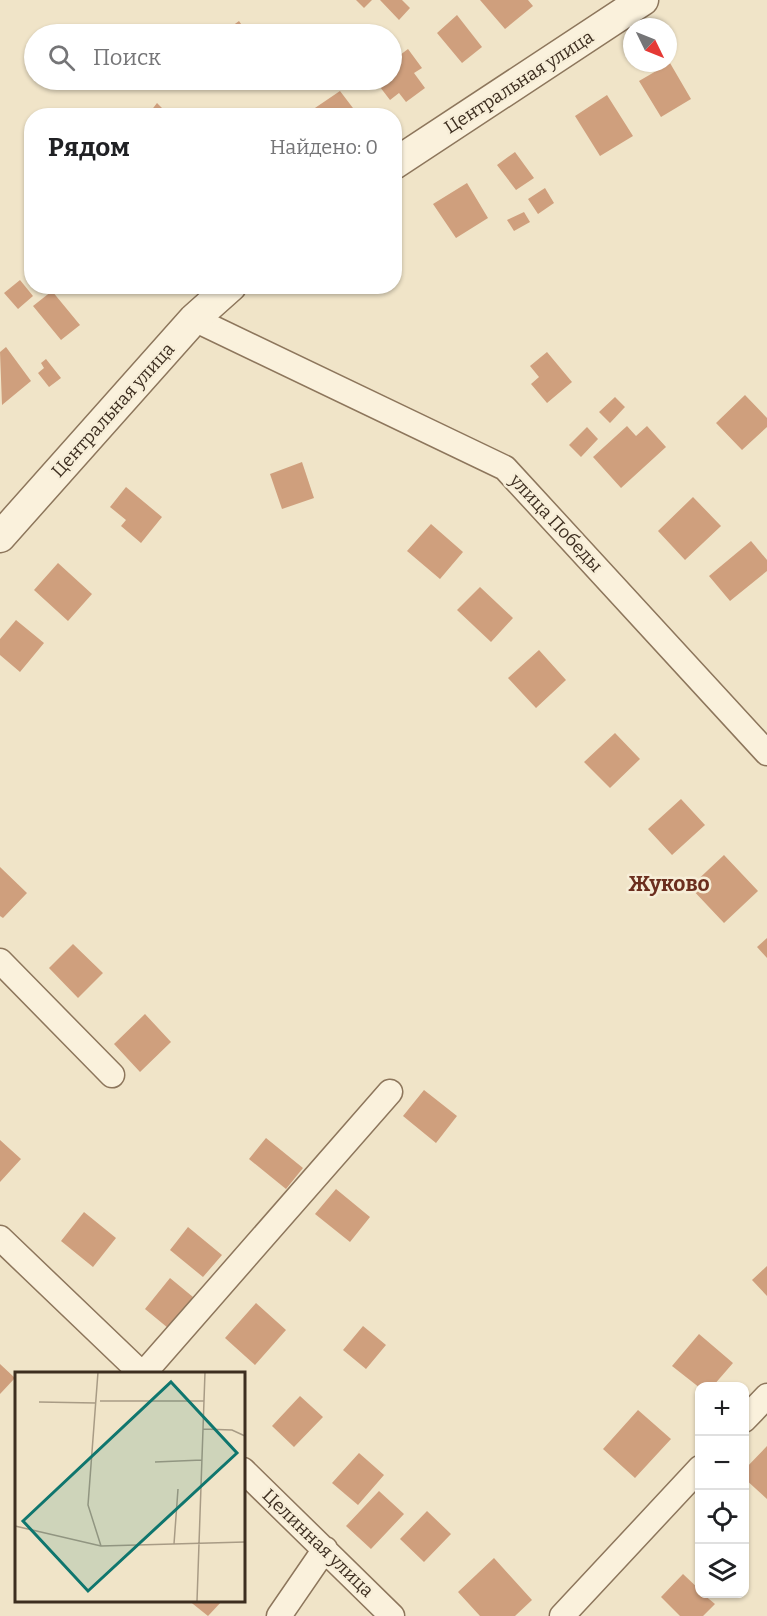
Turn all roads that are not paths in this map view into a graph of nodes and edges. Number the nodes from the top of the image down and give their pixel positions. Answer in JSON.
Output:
{"nodes":[{"id":1,"x":643,"y":0,"type":"edge"},
{"id":2,"x":402,"y":159,"type":"edge"},
{"id":3,"x":222,"y":294,"type":"edge"},
{"id":4,"x":194,"y":319,"type":"junction"},
{"id":5,"x":0,"y":537,"type":"edge"},
{"id":6,"x":767,"y":753,"type":"edge"},
{"id":7,"x":0,"y":961,"type":"edge"},
{"id":8,"x":112,"y":1075,"type":"dead end"},
{"id":9,"x":390,"y":1092,"type":"dead end"},
{"id":10,"x":0,"y":1238,"type":"edge"},
{"id":11,"x":142,"y":1372,"type":"edge"},
{"id":12,"x":144,"y":1372,"type":"edge"},
{"id":13,"x":767,"y":1396,"type":"edge"},
{"id":14,"x":749,"y":1415,"type":"edge"},
{"id":15,"x":244,"y":1471,"type":"edge"},
{"id":16,"x":695,"y":1472,"type":"edge"},
{"id":17,"x":325,"y":1549,"type":"junction"},
{"id":18,"x":279,"y":1616,"type":"edge"},
{"id":19,"x":392,"y":1616,"type":"edge"},
{"id":20,"x":562,"y":1616,"type":"edge"}],
"edges":[{"from":1,"to":2,"type":"street","name":"Центральная улица"},
{"from":3,"to":4,"type":"street","name":"Центральная улица"},
{"from":4,"to":5,"type":"street","name":"Центральная улица"},
{"from":4,"to":6,"type":"street","name":"улица Победы"},
{"from":7,"to":8,"type":"street"},
{"from":9,"to":12,"type":"street"},
{"from":10,"to":11,"type":"street"},
{"from":13,"to":14,"type":"street"},
{"from":15,"to":17,"type":"street","name":"Целинная улица"},
{"from":16,"to":20,"type":"street"},
{"from":17,"to":18,"type":"street"},
{"from":17,"to":19,"type":"street","name":"Целинная улица"}]}
